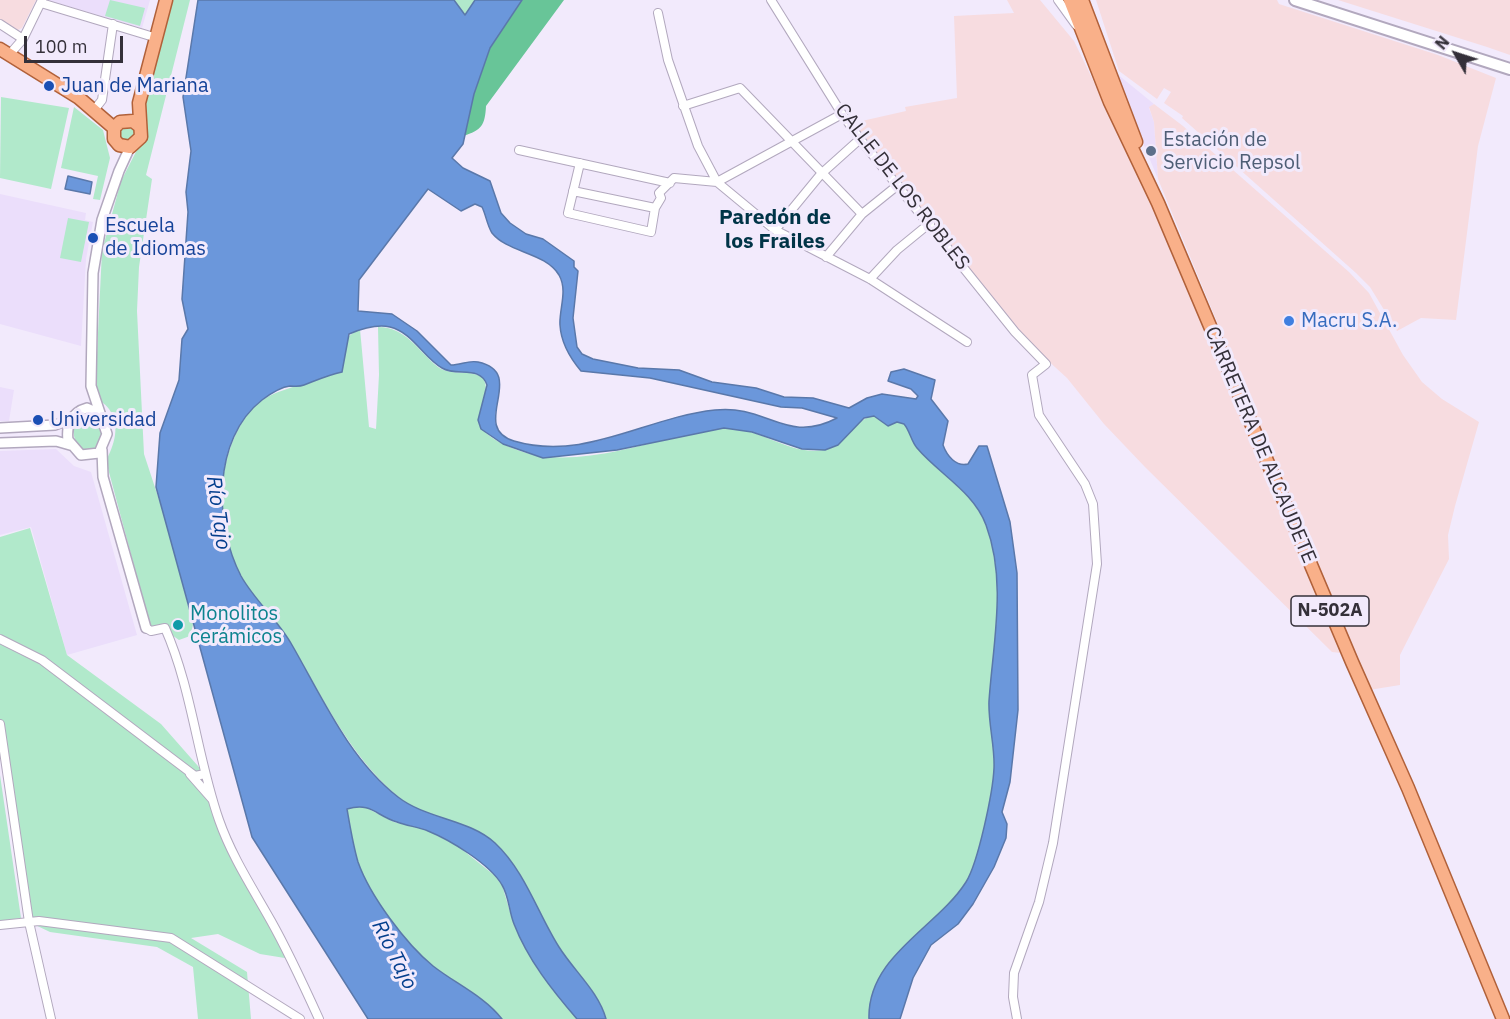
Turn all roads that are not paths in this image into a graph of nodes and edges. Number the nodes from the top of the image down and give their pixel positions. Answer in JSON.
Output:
{"nodes":[{"id":1,"x":166,"y":0,"type":"edge"},
{"id":2,"x":771,"y":0,"type":"edge"},
{"id":3,"x":1058,"y":0,"type":"edge"},
{"id":4,"x":1070,"y":0,"type":"edge"},
{"id":5,"x":1295,"y":0,"type":"edge"},
{"id":6,"x":41,"y":1,"type":"edge"},
{"id":7,"x":1083,"y":2,"type":"edge"},
{"id":8,"x":658,"y":13,"type":"dead end"},
{"id":9,"x":0,"y":24,"type":"edge"},
{"id":10,"x":113,"y":24,"type":"junction"},
{"id":11,"x":1082,"y":32,"type":"junction"},
{"id":12,"x":157,"y":38,"type":"junction"},
{"id":13,"x":23,"y":39,"type":"junction"},
{"id":14,"x":5,"y":52,"type":"edge"},
{"id":15,"x":1510,"y":69,"type":"edge"},
{"id":16,"x":139,"y":103,"type":"junction"},
{"id":17,"x":684,"y":106,"type":"junction"},
{"id":18,"x":97,"y":111,"type":"junction"},
{"id":19,"x":842,"y":114,"type":"junction"},
{"id":20,"x":120,"y":123,"type":"junction"},
{"id":21,"x":138,"y":125,"type":"junction"},
{"id":22,"x":861,"y":139,"type":"junction"},
{"id":23,"x":791,"y":141,"type":"junction"},
{"id":24,"x":125,"y":146,"type":"junction"},
{"id":25,"x":519,"y":150,"type":"dead end"},
{"id":26,"x":580,"y":163,"type":"junction"},
{"id":27,"x":821,"y":174,"type":"junction"},
{"id":28,"x":717,"y":182,"type":"junction"},
{"id":29,"x":670,"y":183,"type":"junction"},
{"id":30,"x":898,"y":185,"type":"junction"},
{"id":31,"x":573,"y":191,"type":"junction"},
{"id":32,"x":1158,"y":203,"type":"junction"},
{"id":33,"x":655,"y":208,"type":"junction"},
{"id":34,"x":862,"y":214,"type":"junction"},
{"id":35,"x":930,"y":223,"type":"junction"},
{"id":36,"x":775,"y":231,"type":"junction"},
{"id":37,"x":826,"y":257,"type":"junction"},
{"id":38,"x":870,"y":279,"type":"junction"},
{"id":39,"x":967,"y":342,"type":"dead end"},
{"id":40,"x":91,"y":386,"type":"junction"},
{"id":41,"x":81,"y":410,"type":"junction"},
{"id":42,"x":98,"y":413,"type":"junction"},
{"id":43,"x":71,"y":420,"type":"junction"},
{"id":44,"x":0,"y":428,"type":"edge"},
{"id":45,"x":0,"y":443,"type":"edge"},
{"id":46,"x":70,"y":445,"type":"junction"},
{"id":47,"x":102,"y":450,"type":"junction"},
{"id":48,"x":88,"y":456,"type":"junction"},
{"id":49,"x":103,"y":477,"type":"junction"},
{"id":50,"x":146,"y":628,"type":"joint"},
{"id":51,"x":0,"y":639,"type":"edge"},
{"id":52,"x":0,"y":724,"type":"edge"},
{"id":53,"x":188,"y":770,"type":"junction"},
{"id":54,"x":205,"y":774,"type":"junction"},
{"id":55,"x":212,"y":799,"type":"junction"},
{"id":56,"x":29,"y":922,"type":"junction"},
{"id":57,"x":0,"y":926,"type":"edge"},
{"id":58,"x":51,"y":1019,"type":"edge"},
{"id":59,"x":300,"y":1019,"type":"edge"},
{"id":60,"x":320,"y":1019,"type":"edge"},
{"id":61,"x":1017,"y":1019,"type":"edge"},
{"id":62,"x":1503,"y":1019,"type":"edge"}],
"edges":[{"from":1,"to":12,"type":"main road"},
{"from":2,"to":19,"type":"street","name":"CALLE DE LOS ROBLES"},
{"from":3,"to":11,"type":"street"},
{"from":4,"to":11,"type":"main road","name":"CARRETERA DE ALCAUDETE","number":"N-502A"},
{"from":5,"to":15,"type":"main road"},
{"from":6,"to":10,"type":"street"},
{"from":6,"to":13,"type":"street"},
{"from":7,"to":32,"type":"main road","name":"CARRETERA DE ALCAUDETE","number":"N-502A"},
{"from":8,"to":17,"type":"street"},
{"from":9,"to":13,"type":"street"},
{"from":10,"to":12,"type":"street"},
{"from":10,"to":18,"type":"street"},
{"from":11,"to":32,"type":"main road","name":"CARRETERA DE ALCAUDETE","number":"N-502A"},
{"from":12,"to":16,"type":"main road"},
{"from":13,"to":14,"type":"street"},
{"from":14,"to":18,"type":"main road"},
{"from":16,"to":20,"type":"main road"},
{"from":16,"to":21,"type":"main road"},
{"from":17,"to":23,"type":"street"},
{"from":17,"to":28,"type":"street"},
{"from":18,"to":20,"type":"main road"},
{"from":19,"to":22,"type":"street","name":"CALLE DE LOS ROBLES"},
{"from":19,"to":23,"type":"street"},
{"from":20,"to":21,"type":"main road"},
{"from":20,"to":24,"type":"main road"},
{"from":21,"to":24,"type":"main road"},
{"from":22,"to":27,"type":"street"},
{"from":22,"to":30,"type":"street","name":"CALLE DE LOS ROBLES"},
{"from":23,"to":27,"type":"street"},
{"from":23,"to":28,"type":"street"},
{"from":24,"to":40,"type":"street"},
{"from":25,"to":26,"type":"street"},
{"from":26,"to":29,"type":"street"},
{"from":26,"to":31,"type":"street"},
{"from":27,"to":34,"type":"street"},
{"from":27,"to":36,"type":"street"},
{"from":28,"to":29,"type":"street"},
{"from":28,"to":36,"type":"street"},
{"from":29,"to":33,"type":"street"},
{"from":30,"to":34,"type":"street"},
{"from":30,"to":35,"type":"street","name":"CALLE DE LOS ROBLES"},
{"from":31,"to":33,"type":"street"},
{"from":31,"to":33,"type":"street"},
{"from":32,"to":62,"type":"main road","name":"CARRETERA DE ALCAUDETE","number":"N-502A"},
{"from":34,"to":37,"type":"street"},
{"from":35,"to":38,"type":"street"},
{"from":35,"to":61,"type":"street","name":"CALLE DE LOS ROBLES"},
{"from":36,"to":37,"type":"street"},
{"from":37,"to":38,"type":"street"},
{"from":38,"to":39,"type":"street"},
{"from":40,"to":41,"type":"street"},
{"from":40,"to":42,"type":"street"},
{"from":41,"to":42,"type":"street"},
{"from":41,"to":43,"type":"street"},
{"from":42,"to":47,"type":"street"},
{"from":43,"to":44,"type":"street"},
{"from":43,"to":46,"type":"street"},
{"from":45,"to":46,"type":"street"},
{"from":46,"to":48,"type":"street"},
{"from":47,"to":48,"type":"street"},
{"from":47,"to":49,"type":"street"},
{"from":48,"to":49,"type":"street"},
{"from":49,"to":50,"type":"street"},
{"from":50,"to":54,"type":"street"},
{"from":51,"to":53,"type":"street"},
{"from":52,"to":56,"type":"street"},
{"from":53,"to":54,"type":"street"},
{"from":53,"to":55,"type":"street"},
{"from":54,"to":55,"type":"street"},
{"from":55,"to":60,"type":"street"},
{"from":56,"to":57,"type":"street"},
{"from":56,"to":58,"type":"street"},
{"from":56,"to":59,"type":"street"}]}
